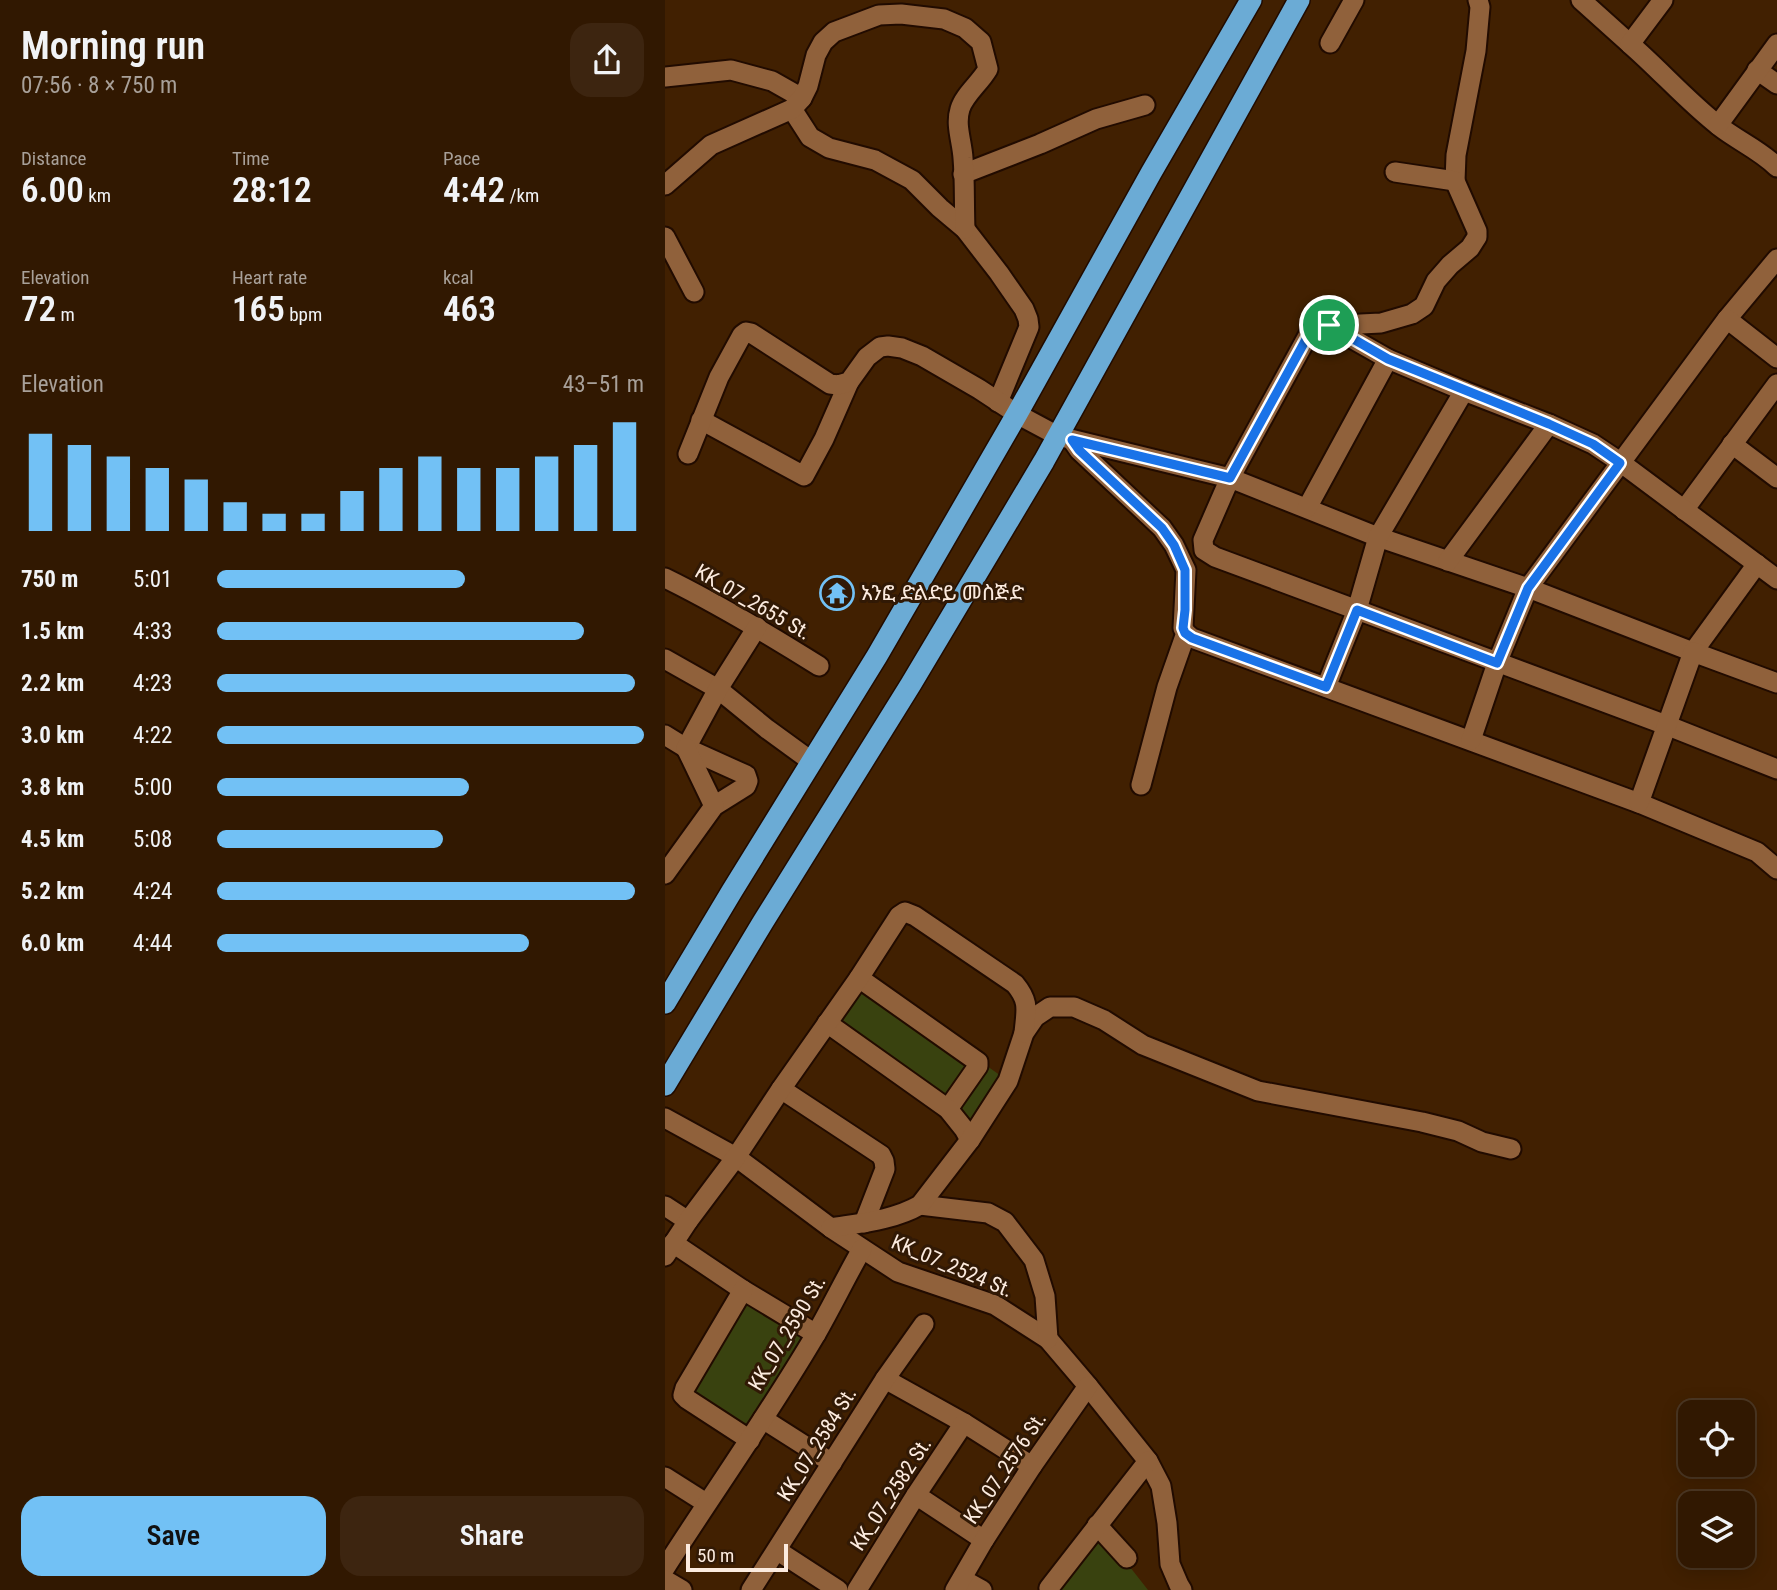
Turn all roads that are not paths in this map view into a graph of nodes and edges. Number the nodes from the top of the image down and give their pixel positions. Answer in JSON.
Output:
{"nodes":[{"id":1,"x":1251,"y":0,"type":"edge"},
{"id":2,"x":1299,"y":0,"type":"edge"},
{"id":3,"x":1354,"y":0,"type":"edge"},
{"id":4,"x":1478,"y":0,"type":"edge"},
{"id":5,"x":1581,"y":0,"type":"edge"},
{"id":6,"x":1663,"y":0,"type":"edge"},
{"id":7,"x":899,"y":7,"type":"edge"},
{"id":8,"x":1330,"y":43,"type":"dead end"},
{"id":9,"x":1630,"y":44,"type":"junction"},
{"id":10,"x":1777,"y":44,"type":"edge"},
{"id":11,"x":1757,"y":70,"type":"junction"},
{"id":12,"x":665,"y":77,"type":"edge"},
{"id":13,"x":1777,"y":84,"type":"edge"},
{"id":14,"x":797,"y":104,"type":"junction"},
{"id":15,"x":1145,"y":105,"type":"dead end"},
{"id":16,"x":1718,"y":125,"type":"junction"},
{"id":17,"x":1777,"y":167,"type":"edge"},
{"id":18,"x":1395,"y":172,"type":"dead end"},
{"id":19,"x":963,"y":174,"type":"junction"},
{"id":20,"x":1455,"y":181,"type":"junction"},
{"id":21,"x":665,"y":185,"type":"edge"},
{"id":22,"x":965,"y":229,"type":"junction"},
{"id":23,"x":665,"y":237,"type":"edge"},
{"id":24,"x":1777,"y":259,"type":"edge"},
{"id":25,"x":694,"y":292,"type":"dead end"},
{"id":26,"x":1727,"y":319,"type":"junction"},
{"id":27,"x":1329,"y":325,"type":"junction"},
{"id":28,"x":1777,"y":358,"type":"edge"},
{"id":29,"x":1388,"y":359,"type":"junction"},
{"id":30,"x":849,"y":382,"type":"junction"},
{"id":31,"x":1777,"y":384,"type":"edge"},
{"id":32,"x":1464,"y":391,"type":"junction"},
{"id":33,"x":998,"y":402,"type":"junction"},
{"id":34,"x":1017,"y":414,"type":"junction"},
{"id":35,"x":701,"y":420,"type":"junction"},
{"id":36,"x":1549,"y":424,"type":"junction"},
{"id":37,"x":1065,"y":438,"type":"junction"},
{"id":38,"x":1733,"y":444,"type":"junction"},
{"id":39,"x":688,"y":454,"type":"dead end"},
{"id":40,"x":1620,"y":463,"type":"junction"},
{"id":41,"x":1230,"y":478,"type":"junction"},
{"id":42,"x":1777,"y":478,"type":"edge"},
{"id":43,"x":1307,"y":508,"type":"junction"},
{"id":44,"x":1684,"y":510,"type":"junction"},
{"id":45,"x":1378,"y":537,"type":"junction"},
{"id":46,"x":1448,"y":561,"type":"junction"},
{"id":47,"x":1757,"y":564,"type":"junction"},
{"id":48,"x":665,"y":578,"type":"edge"},
{"id":49,"x":1777,"y":579,"type":"edge"},
{"id":50,"x":1528,"y":588,"type":"junction"},
{"id":51,"x":1357,"y":610,"type":"junction"},
{"id":52,"x":757,"y":627,"type":"junction"},
{"id":53,"x":1185,"y":633,"type":"junction"},
{"id":54,"x":1693,"y":652,"type":"junction"},
{"id":55,"x":665,"y":659,"type":"edge"},
{"id":56,"x":1497,"y":663,"type":"junction"},
{"id":57,"x":819,"y":666,"type":"dead end"},
{"id":58,"x":1777,"y":684,"type":"edge"},
{"id":59,"x":1326,"y":687,"type":"junction"},
{"id":60,"x":718,"y":689,"type":"junction"},
{"id":61,"x":1666,"y":725,"type":"junction"},
{"id":62,"x":665,"y":735,"type":"edge"},
{"id":63,"x":1471,"y":740,"type":"junction"},
{"id":64,"x":686,"y":748,"type":"junction"},
{"id":65,"x":811,"y":761,"type":"junction"},
{"id":66,"x":1777,"y":769,"type":"edge"},
{"id":67,"x":1141,"y":785,"type":"dead end"},
{"id":68,"x":1639,"y":803,"type":"junction"},
{"id":69,"x":714,"y":806,"type":"junction"},
{"id":70,"x":1777,"y":869,"type":"edge"},
{"id":71,"x":665,"y":874,"type":"edge"},
{"id":72,"x":859,"y":978,"type":"junction"},
{"id":73,"x":665,"y":1003,"type":"edge"},
{"id":74,"x":827,"y":1023,"type":"junction"},
{"id":75,"x":1024,"y":1033,"type":"junction"},
{"id":76,"x":665,"y":1085,"type":"edge"},
{"id":77,"x":781,"y":1089,"type":"junction"},
{"id":78,"x":948,"y":1109,"type":"junction"},
{"id":79,"x":665,"y":1118,"type":"edge"},
{"id":80,"x":970,"y":1140,"type":"junction"},
{"id":81,"x":1511,"y":1150,"type":"dead end"},
{"id":82,"x":736,"y":1157,"type":"junction"},
{"id":83,"x":920,"y":1205,"type":"junction"},
{"id":84,"x":665,"y":1206,"type":"edge"},
{"id":85,"x":688,"y":1221,"type":"junction"},
{"id":86,"x":863,"y":1223,"type":"junction"},
{"id":87,"x":831,"y":1228,"type":"junction"},
{"id":88,"x":862,"y":1249,"type":"junction"},
{"id":89,"x":669,"y":1250,"type":"edge"},
{"id":90,"x":743,"y":1290,"type":"junction"},
{"id":91,"x":924,"y":1324,"type":"dead end"},
{"id":92,"x":816,"y":1334,"type":"junction"},
{"id":93,"x":1048,"y":1339,"type":"junction"},
{"id":94,"x":885,"y":1379,"type":"junction"},
{"id":95,"x":1088,"y":1386,"type":"junction"},
{"id":96,"x":762,"y":1419,"type":"junction"},
{"id":97,"x":964,"y":1423,"type":"junction"},
{"id":98,"x":750,"y":1440,"type":"junction"},
{"id":99,"x":1148,"y":1461,"type":"junction"},
{"id":100,"x":832,"y":1463,"type":"junction"},
{"id":101,"x":1032,"y":1466,"type":"junction"},
{"id":102,"x":665,"y":1477,"type":"edge"},
{"id":103,"x":916,"y":1495,"type":"junction"},
{"id":104,"x":706,"y":1503,"type":"junction"},
{"id":105,"x":1097,"y":1525,"type":"junction"},
{"id":106,"x":984,"y":1540,"type":"junction"},
{"id":107,"x":778,"y":1551,"type":"junction"},
{"id":108,"x":1127,"y":1558,"type":"dead end"},
{"id":109,"x":665,"y":1568,"type":"edge"},
{"id":110,"x":665,"y":1580,"type":"edge"},
{"id":111,"x":958,"y":1584,"type":"edge"},
{"id":112,"x":1048,"y":1589,"type":"edge"},
{"id":113,"x":682,"y":1590,"type":"edge"},
{"id":114,"x":751,"y":1590,"type":"edge"},
{"id":115,"x":838,"y":1590,"type":"edge"},
{"id":116,"x":857,"y":1590,"type":"edge"},
{"id":117,"x":982,"y":1590,"type":"edge"},
{"id":118,"x":1182,"y":1590,"type":"edge"}],
"edges":[{"from":1,"to":34,"type":"highway"},
{"from":2,"to":37,"type":"highway"},
{"from":3,"to":8,"type":"street"},
{"from":4,"to":20,"type":"street"},
{"from":5,"to":9,"type":"street"},
{"from":6,"to":9,"type":"street"},
{"from":7,"to":14,"type":"street"},
{"from":7,"to":19,"type":"street"},
{"from":9,"to":16,"type":"street"},
{"from":10,"to":11,"type":"street"},
{"from":11,"to":13,"type":"street"},
{"from":11,"to":16,"type":"street"},
{"from":12,"to":14,"type":"street"},
{"from":14,"to":21,"type":"street"},
{"from":14,"to":22,"type":"street"},
{"from":15,"to":19,"type":"street"},
{"from":16,"to":17,"type":"street"},
{"from":18,"to":20,"type":"street"},
{"from":19,"to":22,"type":"street"},
{"from":20,"to":27,"type":"street"},
{"from":22,"to":33,"type":"street"},
{"from":23,"to":25,"type":"street"},
{"from":24,"to":26,"type":"street"},
{"from":26,"to":28,"type":"street"},
{"from":26,"to":40,"type":"street"},
{"from":27,"to":29,"type":"street"},
{"from":27,"to":41,"type":"street"},
{"from":29,"to":32,"type":"street"},
{"from":29,"to":43,"type":"street"},
{"from":30,"to":33,"type":"street"},
{"from":30,"to":35,"type":"street"},
{"from":30,"to":35,"type":"street"},
{"from":31,"to":38,"type":"street"},
{"from":32,"to":36,"type":"street"},
{"from":32,"to":45,"type":"street"},
{"from":33,"to":34,"type":"street"},
{"from":34,"to":37,"type":"street"},
{"from":34,"to":65,"type":"highway"},
{"from":35,"to":39,"type":"street"},
{"from":36,"to":40,"type":"street"},
{"from":36,"to":46,"type":"street"},
{"from":37,"to":41,"type":"street"},
{"from":37,"to":53,"type":"street"},
{"from":37,"to":76,"type":"highway"},
{"from":38,"to":42,"type":"street"},
{"from":38,"to":44,"type":"street"},
{"from":40,"to":44,"type":"street"},
{"from":40,"to":50,"type":"street"},
{"from":41,"to":43,"type":"street"},
{"from":41,"to":51,"type":"street"},
{"from":43,"to":45,"type":"street"},
{"from":44,"to":47,"type":"street"},
{"from":45,"to":46,"type":"street"},
{"from":45,"to":51,"type":"street"},
{"from":46,"to":50,"type":"street"},
{"from":47,"to":49,"type":"street"},
{"from":47,"to":54,"type":"street"},
{"from":48,"to":52,"type":"street","name":"KK_07_2655 St."},
{"from":50,"to":54,"type":"street"},
{"from":50,"to":56,"type":"street"},
{"from":51,"to":56,"type":"street"},
{"from":51,"to":59,"type":"street"},
{"from":52,"to":57,"type":"street","name":"KK_07_2655 St."},
{"from":52,"to":60,"type":"street"},
{"from":53,"to":59,"type":"street"},
{"from":53,"to":67,"type":"street"},
{"from":54,"to":58,"type":"street"},
{"from":54,"to":61,"type":"street"},
{"from":55,"to":60,"type":"street"},
{"from":56,"to":61,"type":"street"},
{"from":56,"to":63,"type":"street"},
{"from":59,"to":63,"type":"street"},
{"from":60,"to":64,"type":"street"},
{"from":60,"to":65,"type":"street"},
{"from":61,"to":66,"type":"street"},
{"from":61,"to":68,"type":"street"},
{"from":62,"to":64,"type":"street"},
{"from":63,"to":68,"type":"street"},
{"from":64,"to":69,"type":"street"},
{"from":64,"to":69,"type":"street"},
{"from":65,"to":73,"type":"highway"},
{"from":68,"to":70,"type":"street"},
{"from":69,"to":71,"type":"street"},
{"from":72,"to":74,"type":"street"},
{"from":72,"to":75,"type":"street"},
{"from":72,"to":78,"type":"street"},
{"from":74,"to":77,"type":"street"},
{"from":74,"to":78,"type":"street"},
{"from":75,"to":80,"type":"street"},
{"from":75,"to":81,"type":"street"},
{"from":77,"to":82,"type":"street"},
{"from":77,"to":86,"type":"street"},
{"from":78,"to":80,"type":"street"},
{"from":79,"to":82,"type":"street","name":"KK_07_2524 St."},
{"from":80,"to":83,"type":"street"},
{"from":82,"to":85,"type":"street"},
{"from":82,"to":87,"type":"street","name":"KK_07_2524 St."},
{"from":83,"to":86,"type":"street"},
{"from":83,"to":93,"type":"street"},
{"from":84,"to":85,"type":"street"},
{"from":85,"to":89,"type":"street"},
{"from":86,"to":87,"type":"street"},
{"from":87,"to":88,"type":"street","name":"KK_07_2524 St."},
{"from":88,"to":92,"type":"street","name":"KK_07_2590 St."},
{"from":88,"to":93,"type":"street","name":"KK_07_2524 St."},
{"from":89,"to":90,"type":"street"},
{"from":90,"to":92,"type":"street"},
{"from":90,"to":98,"type":"street"},
{"from":91,"to":94,"type":"street","name":"KK_07_2584 St."},
{"from":92,"to":96,"type":"street","name":"KK_07_2590 St."},
{"from":93,"to":95,"type":"street","name":"KK_07_2524 St."},
{"from":94,"to":97,"type":"street"},
{"from":94,"to":100,"type":"street","name":"KK_07_2584 St."},
{"from":95,"to":99,"type":"street","name":"KK_07_2524 St."},
{"from":95,"to":101,"type":"street","name":"KK_07_2576 St."},
{"from":96,"to":98,"type":"street","name":"KK_07_2590 St."},
{"from":96,"to":100,"type":"street"},
{"from":97,"to":101,"type":"street"},
{"from":97,"to":103,"type":"street","name":"KK_07_2582 St."},
{"from":98,"to":104,"type":"street","name":"KK_07_2590 St."},
{"from":99,"to":105,"type":"street"},
{"from":99,"to":118,"type":"street","name":"KK_07_2524 St."},
{"from":100,"to":107,"type":"street","name":"KK_07_2584 St."},
{"from":101,"to":106,"type":"street","name":"KK_07_2576 St."},
{"from":102,"to":104,"type":"street"},
{"from":103,"to":106,"type":"street"},
{"from":103,"to":116,"type":"street","name":"KK_07_2582 St."},
{"from":104,"to":109,"type":"street","name":"KK_07_2590 St."},
{"from":105,"to":108,"type":"street"},
{"from":105,"to":112,"type":"street"},
{"from":106,"to":111,"type":"street","name":"KK_07_2576 St."},
{"from":107,"to":114,"type":"street","name":"KK_07_2584 St."},
{"from":107,"to":115,"type":"street"},
{"from":110,"to":113,"type":"street"},
{"from":111,"to":117,"type":"street","name":"KK_07_2576 St."}]}
